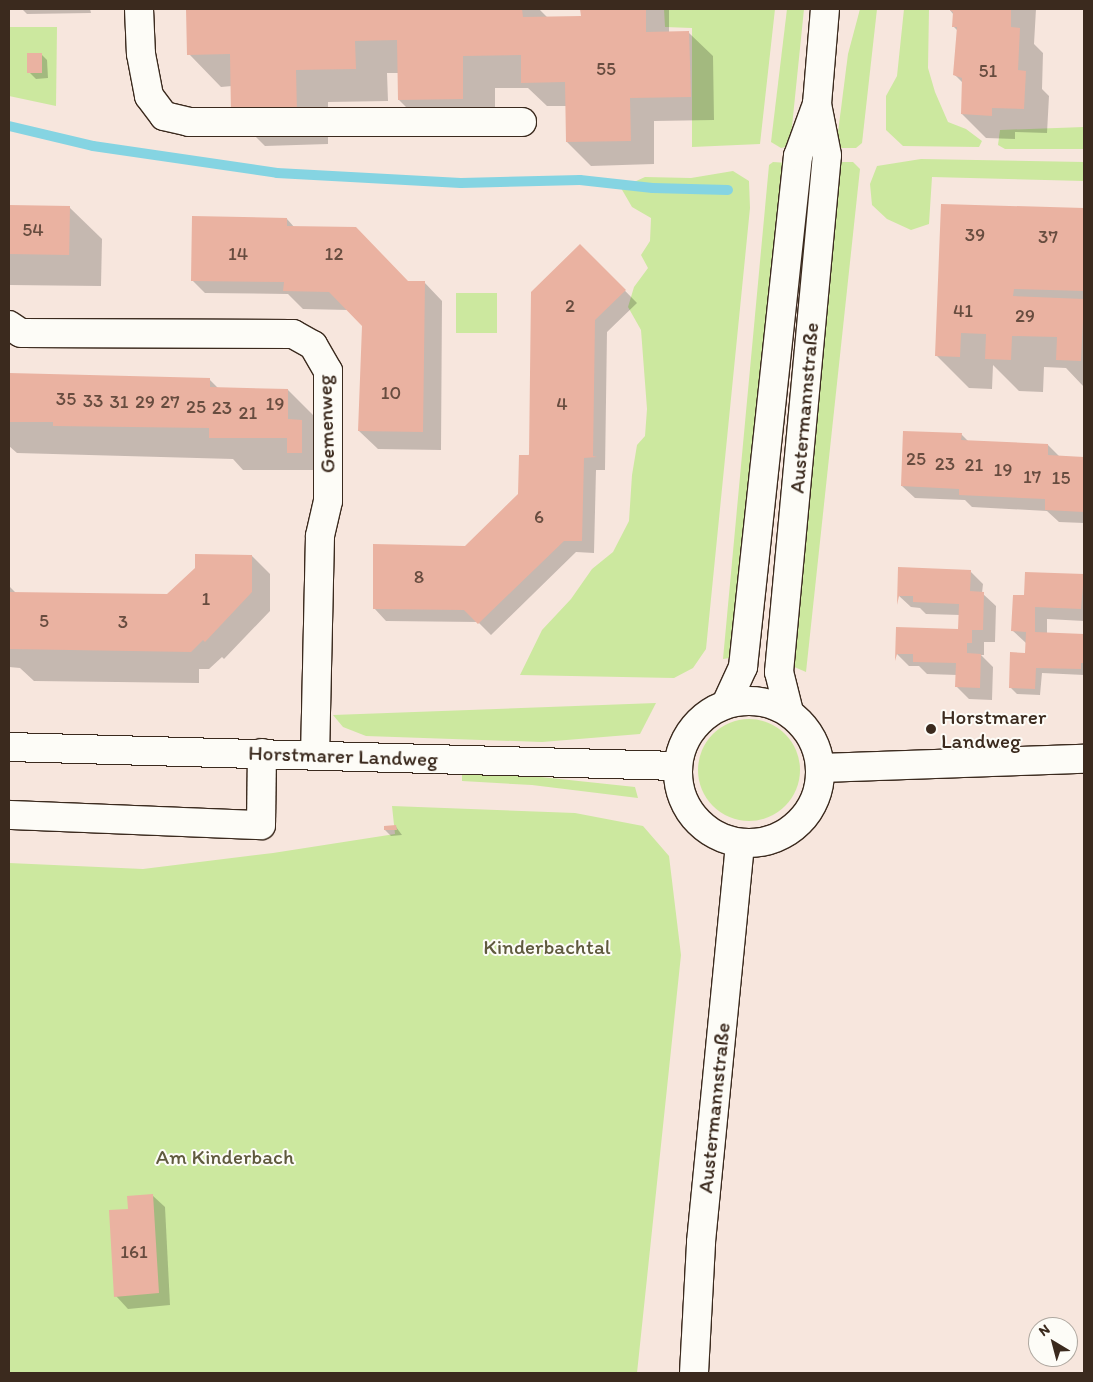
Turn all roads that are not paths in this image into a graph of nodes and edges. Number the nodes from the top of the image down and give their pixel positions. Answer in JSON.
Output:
{"nodes":[{"id":1,"x":139,"y":9,"type":"edge"},
{"id":2,"x":825,"y":9,"type":"edge"},
{"id":3,"x":817,"y":104,"type":"junction"},
{"id":4,"x":522,"y":122,"type":"dead end"},
{"id":5,"x":9,"y":325,"type":"edge"},
{"id":6,"x":726,"y":704,"type":"junction"},
{"id":7,"x":789,"y":712,"type":"junction"},
{"id":8,"x":9,"y":747,"type":"edge"},
{"id":9,"x":262,"y":753,"type":"junction"},
{"id":10,"x":315,"y":754,"type":"junction"},
{"id":11,"x":1084,"y":759,"type":"edge"},
{"id":12,"x":677,"y":766,"type":"junction"},
{"id":13,"x":821,"y":768,"type":"junction"},
{"id":14,"x":9,"y":815,"type":"edge"},
{"id":15,"x":740,"y":843,"type":"junction"},
{"id":16,"x":694,"y":1373,"type":"edge"}],
"edges":[{"from":1,"to":4,"type":"main road"},
{"from":2,"to":3,"type":"main road","name":"Austermannstraße"},
{"from":3,"to":6,"type":"main road","name":"Austermannstraße"},
{"from":3,"to":7,"type":"main road","name":"Austermannstraße"},
{"from":5,"to":10,"type":"main road","name":"Gemenweg"},
{"from":6,"to":7,"type":"main road"},
{"from":6,"to":12,"type":"main road"},
{"from":7,"to":13,"type":"main road"},
{"from":8,"to":9,"type":"main road","name":"Horstmarer Landweg"},
{"from":9,"to":10,"type":"main road","name":"Horstmarer Landweg"},
{"from":9,"to":14,"type":"main road"},
{"from":10,"to":12,"type":"main road","name":"Horstmarer Landweg"},
{"from":11,"to":13,"type":"main road"},
{"from":12,"to":15,"type":"main road"},
{"from":13,"to":15,"type":"main road"},
{"from":15,"to":16,"type":"main road","name":"Austermannstraße"}]}
